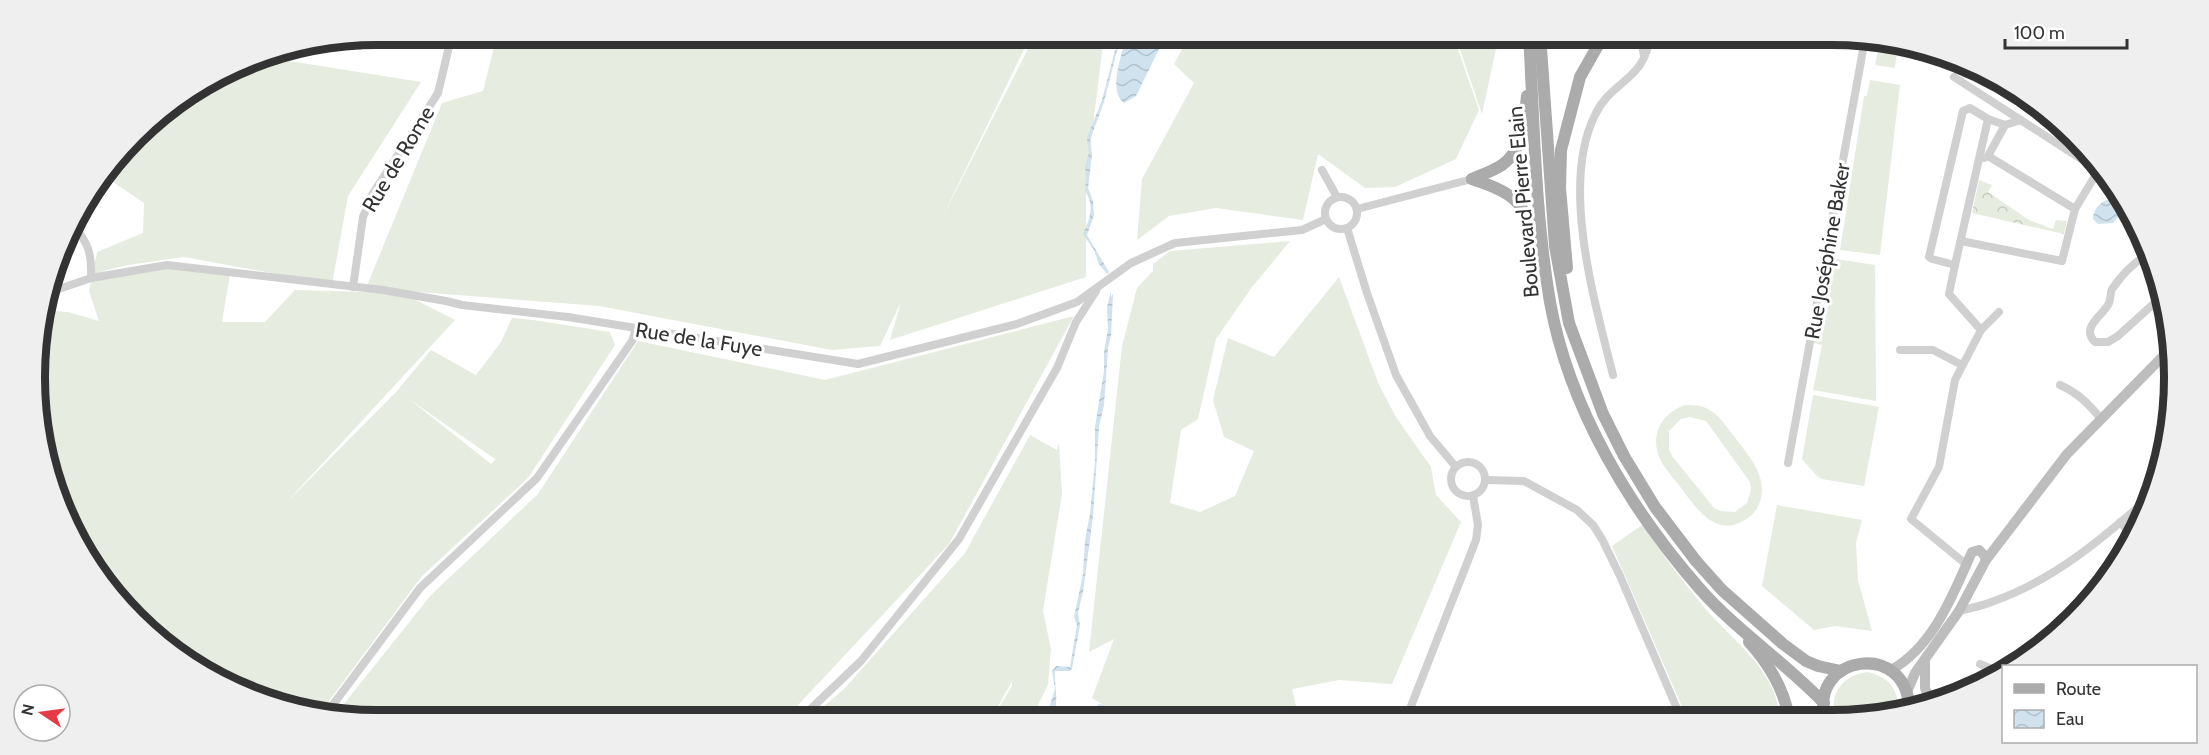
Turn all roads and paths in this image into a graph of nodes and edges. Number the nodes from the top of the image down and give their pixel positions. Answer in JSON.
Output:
{"nodes":[{"id":1,"x":449,"y":45,"type":"edge"},
{"id":2,"x":1530,"y":45,"type":"edge"},
{"id":3,"x":1541,"y":45,"type":"edge"},
{"id":4,"x":1598,"y":45,"type":"edge"},
{"id":5,"x":1642,"y":45,"type":"edge"},
{"id":6,"x":1647,"y":45,"type":"edge"},
{"id":7,"x":1864,"y":47,"type":"edge"},
{"id":8,"x":1531,"y":60,"type":"junction"},
{"id":9,"x":1644,"y":60,"type":"junction"},
{"id":10,"x":1954,"y":77,"type":"dead end"},
{"id":11,"x":1988,"y":119,"type":"junction"},
{"id":12,"x":2021,"y":120,"type":"junction"},
{"id":13,"x":2005,"y":125,"type":"junction"},
{"id":14,"x":2070,"y":145,"type":"edge"},
{"id":15,"x":2067,"y":150,"type":"junction"},
{"id":16,"x":1988,"y":156,"type":"junction"},
{"id":17,"x":1979,"y":160,"type":"junction"},
{"id":18,"x":2083,"y":161,"type":"edge"},
{"id":19,"x":1322,"y":170,"type":"dead end"},
{"id":20,"x":2094,"y":173,"type":"edge"},
{"id":21,"x":1472,"y":179,"type":"junction"},
{"id":22,"x":1337,"y":197,"type":"junction"},
{"id":23,"x":1357,"y":208,"type":"junction"},
{"id":24,"x":2075,"y":209,"type":"junction"},
{"id":25,"x":1326,"y":219,"type":"junction"},
{"id":26,"x":1347,"y":228,"type":"junction"},
{"id":27,"x":78,"y":232,"type":"edge"},
{"id":28,"x":1960,"y":241,"type":"junction"},
{"id":29,"x":2142,"y":258,"type":"edge"},
{"id":30,"x":1955,"y":265,"type":"junction"},
{"id":31,"x":91,"y":278,"type":"junction"},
{"id":32,"x":353,"y":287,"type":"junction"},
{"id":33,"x":1098,"y":287,"type":"junction"},
{"id":34,"x":56,"y":290,"type":"edge"},
{"id":35,"x":1550,"y":302,"type":"junction"},
{"id":36,"x":2156,"y":302,"type":"edge"},
{"id":37,"x":1999,"y":312,"type":"dead end"},
{"id":38,"x":636,"y":329,"type":"junction"},
{"id":39,"x":1982,"y":330,"type":"junction"},
{"id":40,"x":1576,"y":341,"type":"junction"},
{"id":41,"x":1900,"y":350,"type":"dead end"},
{"id":42,"x":2163,"y":355,"type":"edge"},
{"id":43,"x":1962,"y":365,"type":"junction"},
{"id":44,"x":1613,"y":375,"type":"dead end"},
{"id":45,"x":2060,"y":385,"type":"dead end"},
{"id":46,"x":2101,"y":419,"type":"junction"},
{"id":47,"x":1788,"y":463,"type":"dead end"},
{"id":48,"x":1456,"y":467,"type":"junction"},
{"id":49,"x":1486,"y":480,"type":"junction"},
{"id":50,"x":1473,"y":496,"type":"junction"},
{"id":51,"x":2139,"y":506,"type":"edge"},
{"id":52,"x":2120,"y":522,"type":"junction"},
{"id":53,"x":2127,"y":530,"type":"edge"},
{"id":54,"x":2001,"y":541,"type":"junction"},
{"id":55,"x":1979,"y":550,"type":"junction"},
{"id":56,"x":1986,"y":560,"type":"junction"},
{"id":57,"x":1967,"y":565,"type":"junction"},
{"id":58,"x":1971,"y":589,"type":"junction"},
{"id":59,"x":1712,"y":602,"type":"junction"},
{"id":60,"x":1984,"y":603,"type":"junction"},
{"id":61,"x":1946,"y":607,"type":"junction"},
{"id":62,"x":1959,"y":612,"type":"junction"},
{"id":63,"x":1925,"y":660,"type":"junction"},
{"id":64,"x":1980,"y":664,"type":"dead end"},
{"id":65,"x":1991,"y":669,"type":"edge"},
{"id":66,"x":1891,"y":670,"type":"junction"},
{"id":67,"x":1840,"y":671,"type":"junction"},
{"id":68,"x":1907,"y":692,"type":"junction"},
{"id":69,"x":1928,"y":696,"type":"edge"},
{"id":70,"x":1908,"y":701,"type":"edge"},
{"id":71,"x":1824,"y":703,"type":"junction"},
{"id":72,"x":332,"y":707,"type":"edge"},
{"id":73,"x":810,"y":710,"type":"edge"},
{"id":74,"x":1409,"y":710,"type":"edge"},
{"id":75,"x":1679,"y":710,"type":"edge"},
{"id":76,"x":1787,"y":710,"type":"edge"},
{"id":77,"x":1825,"y":710,"type":"edge"}],
"edges":[{"from":1,"to":32,"type":"street","name":"Rue de Rome"},
{"from":2,"to":8,"type":"main road","name":"Boulevard Pierre Elain"},
{"from":3,"to":40,"type":"main road","name":"Boulevard Pierre Elain"},
{"from":4,"to":40,"type":"main road"},
{"from":5,"to":9,"type":"street"},
{"from":6,"to":9,"type":"street"},
{"from":7,"to":47,"type":"street","name":"Rue Joséphine Baker"},
{"from":8,"to":21,"type":"main road"},
{"from":8,"to":35,"type":"main road","name":"Boulevard Pierre Elain"},
{"from":9,"to":44,"type":"street"},
{"from":10,"to":12,"type":"street"},
{"from":11,"to":13,"type":"street"},
{"from":11,"to":17,"type":"street"},
{"from":11,"to":30,"type":"street"},
{"from":12,"to":13,"type":"street"},
{"from":12,"to":15,"type":"street"},
{"from":13,"to":16,"type":"street"},
{"from":14,"to":15,"type":"street"},
{"from":15,"to":18,"type":"street"},
{"from":16,"to":17,"type":"street"},
{"from":16,"to":24,"type":"street"},
{"from":17,"to":28,"type":"street"},
{"from":19,"to":22,"type":"street"},
{"from":20,"to":24,"type":"street"},
{"from":21,"to":23,"type":"street"},
{"from":21,"to":35,"type":"main road"},
{"from":22,"to":23,"type":"street"},
{"from":22,"to":25,"type":"street"},
{"from":23,"to":26,"type":"street"},
{"from":24,"to":28,"type":"street"},
{"from":25,"to":26,"type":"street"},
{"from":25,"to":33,"type":"street","name":"Rue de la Fuye"},
{"from":26,"to":48,"type":"street"},
{"from":27,"to":31,"type":"street"},
{"from":28,"to":30,"type":"street"},
{"from":29,"to":36,"type":"street"},
{"from":30,"to":39,"type":"street"},
{"from":31,"to":32,"type":"street","name":"Rue de la Fuye"},
{"from":31,"to":34,"type":"street","name":"Rue de la Fuye"},
{"from":32,"to":38,"type":"street","name":"Rue de la Fuye"},
{"from":33,"to":38,"type":"street","name":"Rue de la Fuye"},
{"from":33,"to":73,"type":"street"},
{"from":35,"to":59,"type":"main road","name":"Boulevard Pierre Elain"},
{"from":37,"to":39,"type":"street"},
{"from":38,"to":72,"type":"street"},
{"from":39,"to":43,"type":"street"},
{"from":40,"to":67,"type":"main road","name":"Boulevard Pierre Elain"},
{"from":41,"to":43,"type":"street"},
{"from":42,"to":46,"type":"main road"},
{"from":43,"to":57,"type":"street"},
{"from":45,"to":46,"type":"street"},
{"from":46,"to":54,"type":"main road"},
{"from":48,"to":49,"type":"street"},
{"from":48,"to":50,"type":"street"},
{"from":49,"to":50,"type":"street"},
{"from":49,"to":75,"type":"street"},
{"from":50,"to":74,"type":"street"},
{"from":51,"to":52,"type":"street"},
{"from":52,"to":53,"type":"street"},
{"from":52,"to":60,"type":"street"},
{"from":54,"to":55,"type":"main road"},
{"from":54,"to":56,"type":"main road"},
{"from":55,"to":56,"type":"main road"},
{"from":55,"to":57,"type":"main road"},
{"from":56,"to":58,"type":"main road"},
{"from":57,"to":61,"type":"main road"},
{"from":58,"to":60,"type":"street"},
{"from":58,"to":62,"type":"main road"},
{"from":59,"to":71,"type":"main road","name":"Boulevard Pierre Elain"},
{"from":59,"to":76,"type":"main road"},
{"from":60,"to":62,"type":"street"},
{"from":61,"to":62,"type":"main road"},
{"from":61,"to":66,"type":"main road"},
{"from":62,"to":63,"type":"main road"},
{"from":63,"to":68,"type":"main road"},
{"from":63,"to":69,"type":"main road"},
{"from":64,"to":65,"type":"street"},
{"from":66,"to":67,"type":"main road"},
{"from":66,"to":68,"type":"main road"},
{"from":67,"to":71,"type":"main road"},
{"from":68,"to":70,"type":"main road"},
{"from":71,"to":77,"type":"main road"}]}
